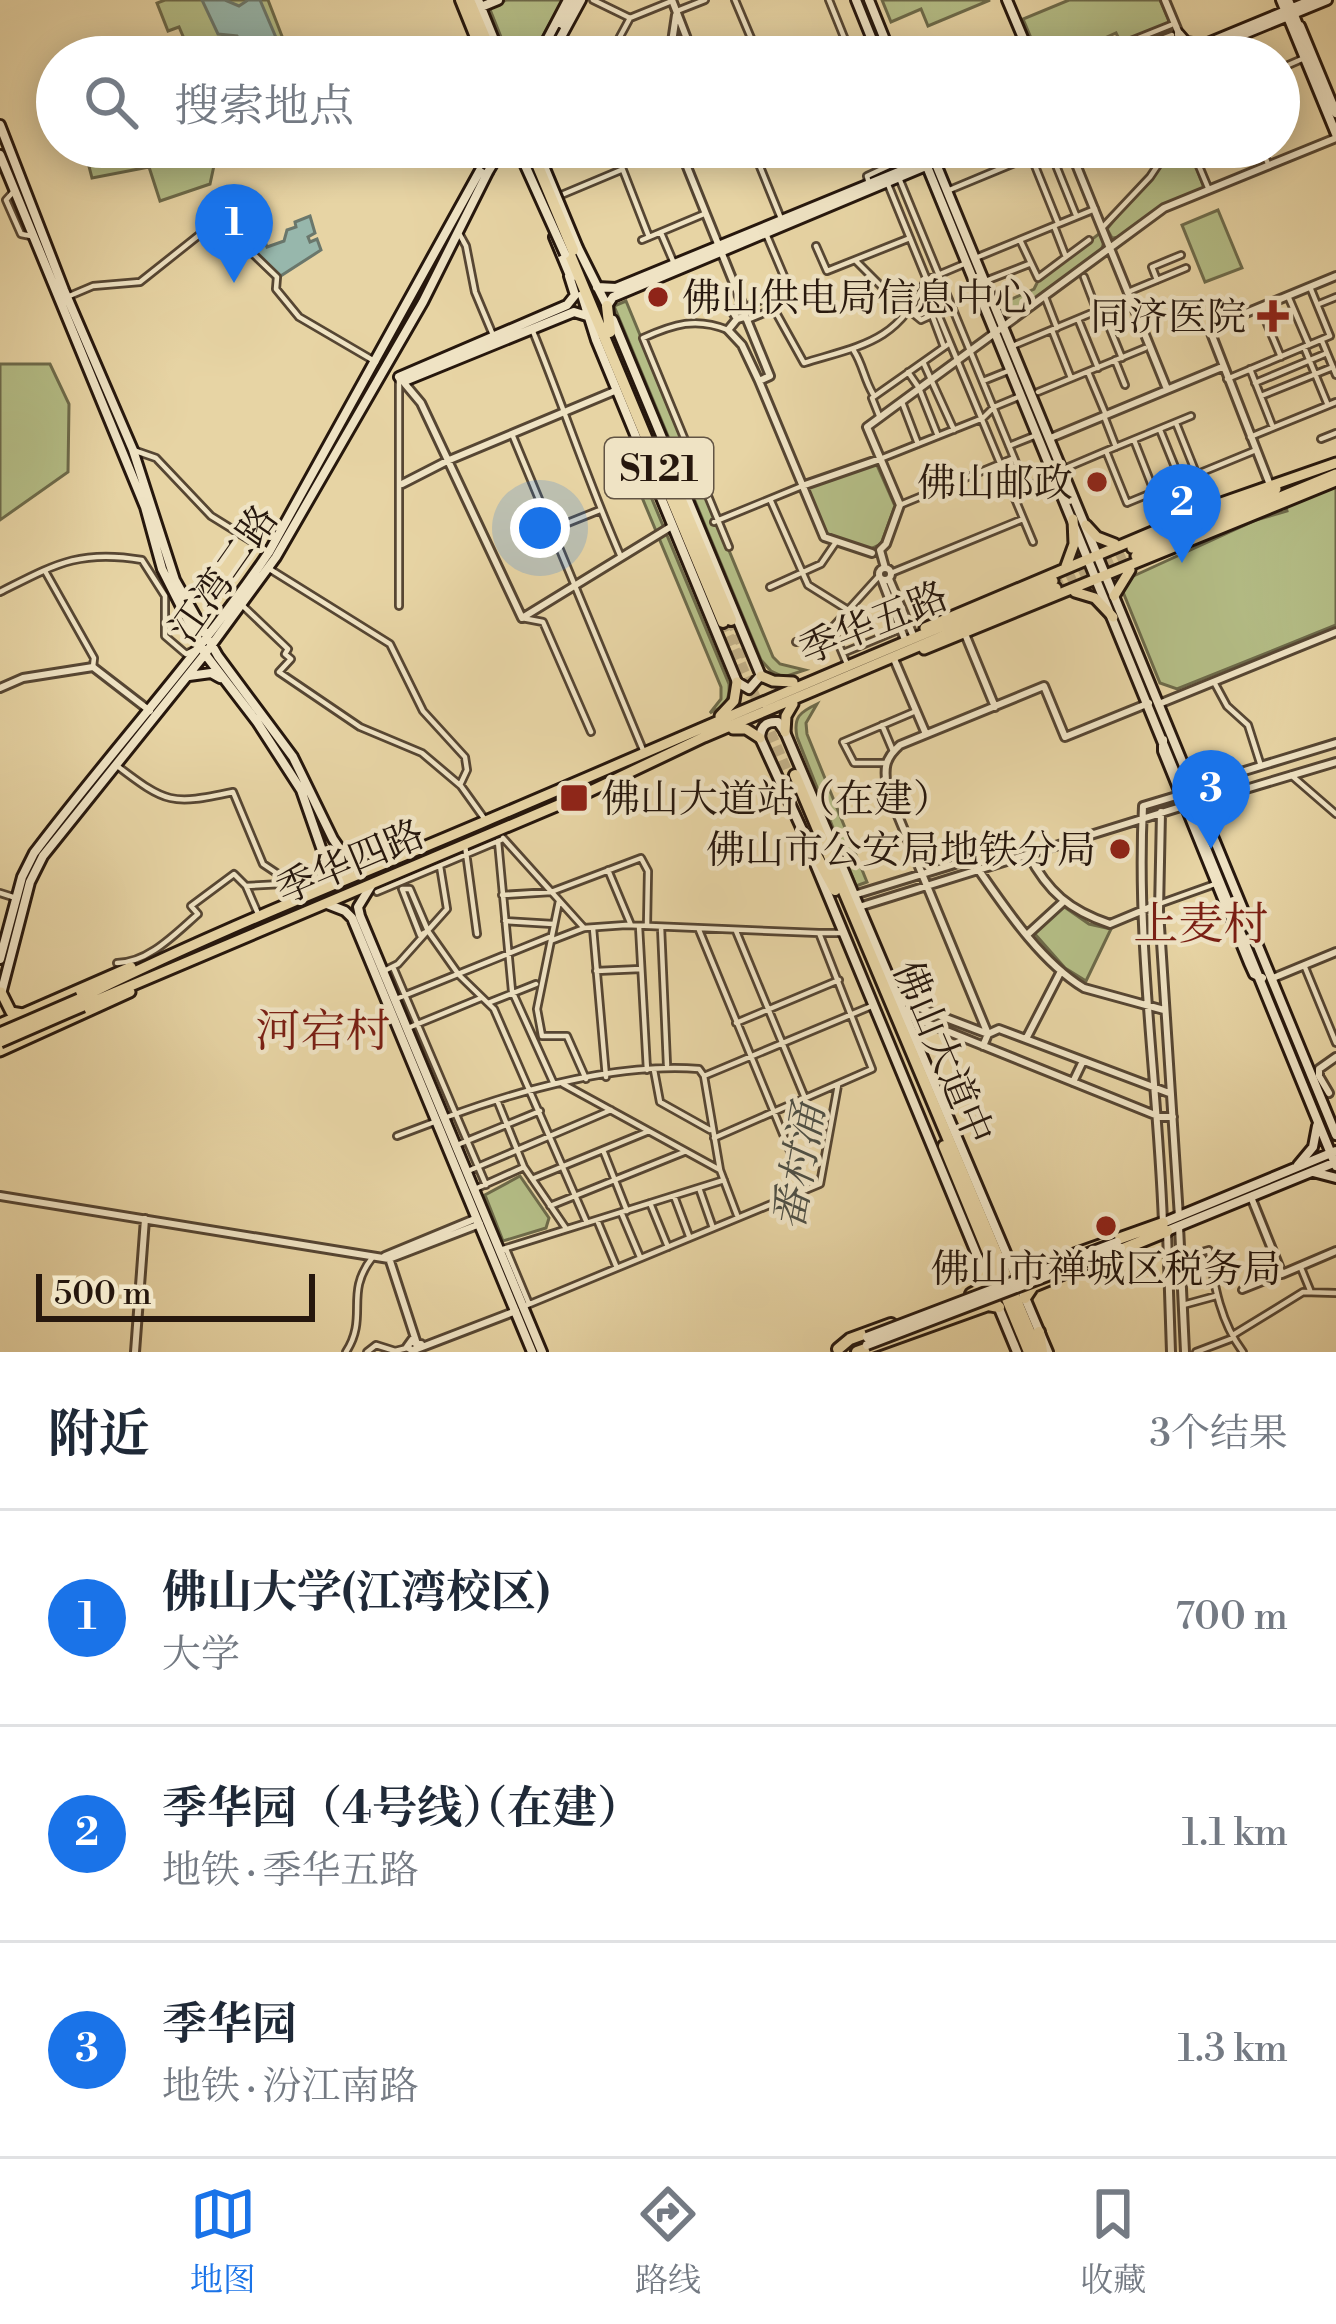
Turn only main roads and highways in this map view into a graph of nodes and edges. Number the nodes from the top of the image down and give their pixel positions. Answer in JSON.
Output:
{"nodes":[{"id":1,"x":498,"y":0,"type":"edge"},
{"id":2,"x":580,"y":0,"type":"edge"},
{"id":3,"x":865,"y":0,"type":"edge"},
{"id":4,"x":1010,"y":0,"type":"edge"},
{"id":5,"x":1332,"y":0,"type":"edge"},
{"id":6,"x":470,"y":2,"type":"edge"},
{"id":7,"x":1306,"y":3,"type":"edge"},
{"id":8,"x":1288,"y":12,"type":"edge"},
{"id":9,"x":483,"y":36,"type":"edge"},
{"id":10,"x":556,"y":36,"type":"edge"},
{"id":11,"x":559,"y":36,"type":"edge"},
{"id":12,"x":880,"y":36,"type":"edge"},
{"id":13,"x":1024,"y":36,"type":"edge"},
{"id":14,"x":1226,"y":36,"type":"edge"},
{"id":15,"x":1226,"y":36,"type":"edge"},
{"id":16,"x":1300,"y":38,"type":"edge"},
{"id":17,"x":1300,"y":44,"type":"edge"},
{"id":18,"x":1300,"y":52,"type":"edge"},
{"id":19,"x":1336,"y":117,"type":"edge"},
{"id":20,"x":0,"y":125,"type":"edge"},
{"id":21,"x":1335,"y":139,"type":"edge"},
{"id":22,"x":0,"y":155,"type":"edge"},
{"id":23,"x":483,"y":168,"type":"edge"},
{"id":24,"x":493,"y":168,"type":"edge"},
{"id":25,"x":531,"y":168,"type":"edge"},
{"id":26,"x":533,"y":168,"type":"edge"},
{"id":27,"x":537,"y":168,"type":"edge"},
{"id":28,"x":914,"y":168,"type":"edge"},
{"id":29,"x":918,"y":168,"type":"edge"},
{"id":30,"x":932,"y":168,"type":"edge"},
{"id":31,"x":934,"y":168,"type":"edge"},
{"id":32,"x":485,"y":170,"type":"edge"},
{"id":33,"x":878,"y":181,"type":"junction"},
{"id":34,"x":816,"y":203,"type":"junction"},
{"id":35,"x":950,"y":210,"type":"junction"},
{"id":36,"x":456,"y":227,"type":"junction"},
{"id":37,"x":718,"y":249,"type":"junction"},
{"id":38,"x":573,"y":252,"type":"junction"},
{"id":39,"x":976,"y":258,"type":"junction"},
{"id":40,"x":569,"y":276,"type":"junction"},
{"id":41,"x":596,"y":286,"type":"junction"},
{"id":42,"x":580,"y":291,"type":"junction"},
{"id":43,"x":616,"y":291,"type":"junction"},
{"id":44,"x":596,"y":312,"type":"junction"},
{"id":45,"x":530,"y":325,"type":"junction"},
{"id":46,"x":1000,"y":329,"type":"junction"},
{"id":47,"x":610,"y":332,"type":"junction"},
{"id":48,"x":381,"y":365,"type":"junction"},
{"id":49,"x":1336,"y":464,"type":"edge"},
{"id":50,"x":1055,"y":476,"type":"junction"},
{"id":51,"x":1336,"y":478,"type":"edge"},
{"id":52,"x":1079,"y":507,"type":"junction"},
{"id":53,"x":1073,"y":520,"type":"junction"},
{"id":54,"x":680,"y":521,"type":"junction"},
{"id":55,"x":1086,"y":525,"type":"junction"},
{"id":56,"x":701,"y":532,"type":"junction"},
{"id":57,"x":682,"y":543,"type":"joint"},
{"id":58,"x":1120,"y":544,"type":"junction"},
{"id":59,"x":1098,"y":553,"type":"junction"},
{"id":60,"x":1134,"y":559,"type":"junction"},
{"id":61,"x":1058,"y":577,"type":"junction"},
{"id":62,"x":1098,"y":580,"type":"junction"},
{"id":63,"x":1070,"y":592,"type":"junction"},
{"id":64,"x":1114,"y":596,"type":"junction"},
{"id":65,"x":194,"y":614,"type":"junction"},
{"id":66,"x":226,"y":614,"type":"junction"},
{"id":67,"x":1113,"y":617,"type":"junction"},
{"id":68,"x":727,"y":621,"type":"tunnel mouth"},
{"id":69,"x":210,"y":640,"type":"junction"},
{"id":70,"x":202,"y":650,"type":"junction"},
{"id":71,"x":879,"y":663,"type":"junction"},
{"id":72,"x":761,"y":675,"type":"junction"},
{"id":73,"x":187,"y":676,"type":"junction"},
{"id":74,"x":222,"y":678,"type":"junction"},
{"id":75,"x":737,"y":682,"type":"junction"},
{"id":76,"x":805,"y":682,"type":"junction"},
{"id":77,"x":801,"y":697,"type":"junction"},
{"id":78,"x":1154,"y":704,"type":"junction"},
{"id":79,"x":719,"y":725,"type":"junction"},
{"id":80,"x":785,"y":732,"type":"junction"},
{"id":81,"x":760,"y":738,"type":"junction"},
{"id":82,"x":792,"y":776,"type":"tunnel mouth"},
{"id":83,"x":1190,"y":796,"type":"junction"},
{"id":84,"x":334,"y":840,"type":"junction"},
{"id":85,"x":808,"y":840,"type":"junction"},
{"id":86,"x":830,"y":842,"type":"junction"},
{"id":87,"x":322,"y":849,"type":"junction"},
{"id":88,"x":382,"y":866,"type":"junction"},
{"id":89,"x":1225,"y":879,"type":"junction"},
{"id":90,"x":374,"y":888,"type":"junction"},
{"id":91,"x":838,"y":889,"type":"junction"},
{"id":92,"x":298,"y":900,"type":"junction"},
{"id":93,"x":326,"y":904,"type":"junction"},
{"id":94,"x":358,"y":907,"type":"junction"},
{"id":95,"x":352,"y":918,"type":"junction"},
{"id":96,"x":6,"y":944,"type":"edge"},
{"id":97,"x":159,"y":958,"type":"junction"},
{"id":98,"x":0,"y":959,"type":"edge"},
{"id":99,"x":166,"y":972,"type":"junction"},
{"id":100,"x":1269,"y":978,"type":"junction"},
{"id":101,"x":1,"y":994,"type":"edge"},
{"id":102,"x":81,"y":1002,"type":"junction"},
{"id":103,"x":896,"y":1004,"type":"junction"},
{"id":104,"x":18,"y":1017,"type":"junction"},
{"id":105,"x":5,"y":1042,"type":"edge"},
{"id":106,"x":1326,"y":1093,"type":"edge"},
{"id":107,"x":1322,"y":1117,"type":"junction"},
{"id":108,"x":445,"y":1118,"type":"junction"},
{"id":109,"x":1336,"y":1124,"type":"edge"},
{"id":110,"x":1336,"y":1135,"type":"edge"},
{"id":111,"x":1335,"y":1159,"type":"edge"},
{"id":112,"x":1295,"y":1168,"type":"junction"},
{"id":113,"x":1312,"y":1172,"type":"junction"},
{"id":114,"x":1336,"y":1178,"type":"edge"},
{"id":115,"x":968,"y":1186,"type":"junction"},
{"id":116,"x":966,"y":1201,"type":"junction"},
{"id":117,"x":985,"y":1206,"type":"junction"},
{"id":118,"x":1172,"y":1224,"type":"junction"},
{"id":119,"x":969,"y":1235,"type":"junction"},
{"id":120,"x":1013,"y":1271,"type":"junction"},
{"id":121,"x":986,"y":1276,"type":"junction"},
{"id":122,"x":1025,"y":1298,"type":"junction"},
{"id":123,"x":523,"y":1307,"type":"junction"},
{"id":124,"x":999,"y":1307,"type":"junction"},
{"id":125,"x":1040,"y":1332,"type":"joint"},
{"id":126,"x":851,"y":1348,"type":"edge"},
{"id":127,"x":532,"y":1352,"type":"edge"},
{"id":128,"x":542,"y":1352,"type":"edge"},
{"id":129,"x":1017,"y":1352,"type":"edge"},
{"id":130,"x":1039,"y":1352,"type":"edge"}],
"edges":[{"from":1,"to":6,"type":"main road"},
{"from":2,"to":10,"type":"main road"},
{"from":2,"to":11,"type":"main road"},
{"from":3,"to":12,"type":"main road"},
{"from":4,"to":13,"type":"main road"},
{"from":5,"to":7,"type":"main road"},
{"from":6,"to":9,"type":"highway"},
{"from":7,"to":8,"type":"main road"},
{"from":8,"to":14,"type":"main road"},
{"from":8,"to":15,"type":"main road"},
{"from":16,"to":19,"type":"main road"},
{"from":17,"to":21,"type":"main road"},
{"from":18,"to":21,"type":"main road"},
{"from":20,"to":65,"type":"main road"},
{"from":22,"to":70,"type":"main road"},
{"from":23,"to":36,"type":"main road"},
{"from":24,"to":36,"type":"main road"},
{"from":25,"to":40,"type":"main road"},
{"from":26,"to":38,"type":"highway","number":"S121","bridge":true},
{"from":27,"to":38,"type":"main road"},
{"from":28,"to":33,"type":"main road"},
{"from":29,"to":33,"type":"main road"},
{"from":30,"to":35,"type":"main road"},
{"from":31,"to":35,"type":"main road"},
{"from":32,"to":36,"type":"main road"},
{"from":33,"to":34,"type":"main road"},
{"from":33,"to":37,"type":"main road"},
{"from":33,"to":37,"type":"main road"},
{"from":34,"to":37,"type":"main road"},
{"from":34,"to":37,"type":"main road"},
{"from":35,"to":39,"type":"main road"},
{"from":35,"to":46,"type":"main road"},
{"from":35,"to":46,"type":"main road"},
{"from":36,"to":48,"type":"main road"},
{"from":37,"to":43,"type":"main road"},
{"from":37,"to":43,"type":"main road"},
{"from":37,"to":43,"type":"main road"},
{"from":38,"to":41,"type":"main road"},
{"from":38,"to":42,"type":"main road"},
{"from":38,"to":44,"type":"highway","number":"S121"},
{"from":38,"to":47,"type":"highway","number":"S121"},
{"from":39,"to":46,"type":"main road"},
{"from":39,"to":46,"type":"main road"},
{"from":40,"to":42,"type":"main road"},
{"from":40,"to":45,"type":"main road"},
{"from":41,"to":43,"type":"main road"},
{"from":41,"to":44,"type":"main road"},
{"from":42,"to":44,"type":"highway"},
{"from":43,"to":44,"type":"main road"},
{"from":44,"to":45,"type":"main road"},
{"from":44,"to":47,"type":"highway"},
{"from":44,"to":54,"type":"highway","number":"S121"},
{"from":44,"to":54,"type":"main road"},
{"from":44,"to":56,"type":"main road"},
{"from":45,"to":48,"type":"main road"},
{"from":46,"to":50,"type":"main road"},
{"from":46,"to":50,"type":"main road"},
{"from":46,"to":52,"type":"main road"},
{"from":46,"to":52,"type":"main road"},
{"from":47,"to":54,"type":"highway","number":"S121"},
{"from":48,"to":66,"type":"main road","name":"江湾二路"},
{"from":48,"to":69,"type":"main road","name":"江湾二路"},
{"from":49,"to":58,"type":"main road"},
{"from":49,"to":60,"type":"main road"},
{"from":50,"to":53,"type":"main road"},
{"from":51,"to":60,"type":"main road"},
{"from":52,"to":55,"type":"main road"},
{"from":53,"to":59,"type":"main road"},
{"from":53,"to":61,"type":"main road"},
{"from":54,"to":56,"type":"highway"},
{"from":54,"to":57,"type":"highway"},
{"from":54,"to":68,"type":"highway","number":"S121"},
{"from":55,"to":58,"type":"main road"},
{"from":55,"to":59,"type":"main road"},
{"from":56,"to":72,"type":"main road"},
{"from":57,"to":75,"type":"main road"},
{"from":58,"to":59,"type":"main road"},
{"from":58,"to":60,"type":"main road"},
{"from":59,"to":61,"type":"main road"},
{"from":59,"to":62,"type":"main road"},
{"from":59,"to":62,"type":"main road"},
{"from":60,"to":62,"type":"main road"},
{"from":60,"to":64,"type":"main road"},
{"from":61,"to":63,"type":"main road"},
{"from":61,"to":71,"type":"main road","name":"季华五路"},
{"from":61,"to":76,"type":"main road","name":"季华五路"},
{"from":62,"to":63,"type":"main road"},
{"from":62,"to":64,"type":"main road"},
{"from":62,"to":67,"type":"main road"},
{"from":63,"to":67,"type":"main road"},
{"from":63,"to":71,"type":"main road"},
{"from":64,"to":78,"type":"main road"},
{"from":65,"to":66,"type":"main road"},
{"from":65,"to":69,"type":"main road"},
{"from":66,"to":69,"type":"main road","name":"江湾二路"},
{"from":67,"to":78,"type":"main road"},
{"from":69,"to":70,"type":"main road","name":"江湾二路"},
{"from":69,"to":84,"type":"main road"},
{"from":70,"to":73,"type":"main road","name":"江湾二路"},
{"from":70,"to":74,"type":"main road"},
{"from":70,"to":96,"type":"main road","name":"江湾二路"},
{"from":71,"to":77,"type":"main road","name":"季华五路"},
{"from":72,"to":75,"type":"main road"},
{"from":72,"to":76,"type":"main road"},
{"from":73,"to":74,"type":"main road"},
{"from":73,"to":96,"type":"main road","name":"江湾二路"},
{"from":74,"to":87,"type":"main road"},
{"from":75,"to":79,"type":"main road"},
{"from":76,"to":79,"type":"main road","name":"季华五路"},
{"from":77,"to":79,"type":"main road","name":"季华五路"},
{"from":77,"to":80,"type":"main road"},
{"from":78,"to":83,"type":"main road"},
{"from":78,"to":83,"type":"main road"},
{"from":79,"to":81,"type":"main road"},
{"from":79,"to":88,"type":"main road","name":"季华四路"},
{"from":79,"to":90,"type":"main road","name":"季华四路"},
{"from":80,"to":81,"type":"main road"},
{"from":80,"to":86,"type":"main road","name":"佛山大道中"},
{"from":81,"to":85,"type":"main road"},
{"from":82,"to":91,"type":"highway","name":"佛山大道中"},
{"from":83,"to":89,"type":"main road"},
{"from":84,"to":87,"type":"main road"},
{"from":84,"to":88,"type":"main road"},
{"from":85,"to":91,"type":"highway"},
{"from":85,"to":119,"type":"main road"},
{"from":86,"to":91,"type":"highway"},
{"from":86,"to":103,"type":"main road","name":"佛山大道中"},
{"from":87,"to":92,"type":"main road"},
{"from":88,"to":92,"type":"main road","name":"季华四路"},
{"from":89,"to":100,"type":"main road"},
{"from":89,"to":100,"type":"main road"},
{"from":90,"to":93,"type":"main road","name":"季华四路"},
{"from":90,"to":94,"type":"main road"},
{"from":91,"to":103,"type":"highway","name":"佛山大道中"},
{"from":91,"to":116,"type":"highway","name":"佛山大道中"},
{"from":92,"to":97,"type":"main road","name":"季华四路"},
{"from":93,"to":95,"type":"main road"},
{"from":93,"to":99,"type":"main road","name":"季华四路"},
{"from":94,"to":95,"type":"main road"},
{"from":94,"to":108,"type":"main road"},
{"from":95,"to":108,"type":"main road"},
{"from":96,"to":98,"type":"main road","name":"江湾二路"},
{"from":96,"to":101,"type":"main road","name":"江湾二路"},
{"from":97,"to":102,"type":"main road","name":"季华四路"},
{"from":97,"to":104,"type":"main road"},
{"from":99,"to":102,"type":"main road","name":"季华四路"},
{"from":99,"to":105,"type":"main road"},
{"from":100,"to":106,"type":"main road"},
{"from":100,"to":106,"type":"main road"},
{"from":100,"to":107,"type":"main road"},
{"from":101,"to":104,"type":"main road"},
{"from":102,"to":105,"type":"main road","name":"季华四路","bridge":true},
{"from":103,"to":115,"type":"highway","name":"佛山大道中"},
{"from":103,"to":117,"type":"main road","name":"佛山大道中"},
{"from":104,"to":105,"type":"main road"},
{"from":104,"to":105,"type":"main road"},
{"from":106,"to":107,"type":"main road"},
{"from":106,"to":109,"type":"main road"},
{"from":107,"to":109,"type":"main road"},
{"from":107,"to":110,"type":"main road"},
{"from":107,"to":111,"type":"main road"},
{"from":107,"to":112,"type":"main road"},
{"from":108,"to":123,"type":"main road"},
{"from":108,"to":123,"type":"main road"},
{"from":111,"to":112,"type":"main road"},
{"from":111,"to":113,"type":"main road"},
{"from":112,"to":118,"type":"main road"},
{"from":113,"to":114,"type":"main road"},
{"from":113,"to":118,"type":"main road"},
{"from":115,"to":117,"type":"highway"},
{"from":115,"to":130,"type":"highway","name":"佛山大道中"},
{"from":116,"to":119,"type":"highway"},
{"from":116,"to":130,"type":"highway","name":"佛山大道中"},
{"from":117,"to":120,"type":"main road","name":"佛山大道中"},
{"from":118,"to":120,"type":"highway"},
{"from":118,"to":122,"type":"highway"},
{"from":118,"to":126,"type":"main road","bridge":true},
{"from":119,"to":121,"type":"main road"},
{"from":120,"to":122,"type":"main road","name":"佛山大道中"},
{"from":121,"to":124,"type":"main road"},
{"from":121,"to":126,"type":"highway"},
{"from":122,"to":125,"type":"main road","name":"佛山大道中"},
{"from":123,"to":127,"type":"main road"},
{"from":123,"to":128,"type":"main road"},
{"from":124,"to":126,"type":"highway"},
{"from":124,"to":129,"type":"main road"},
{"from":125,"to":130,"type":"highway"}]}
